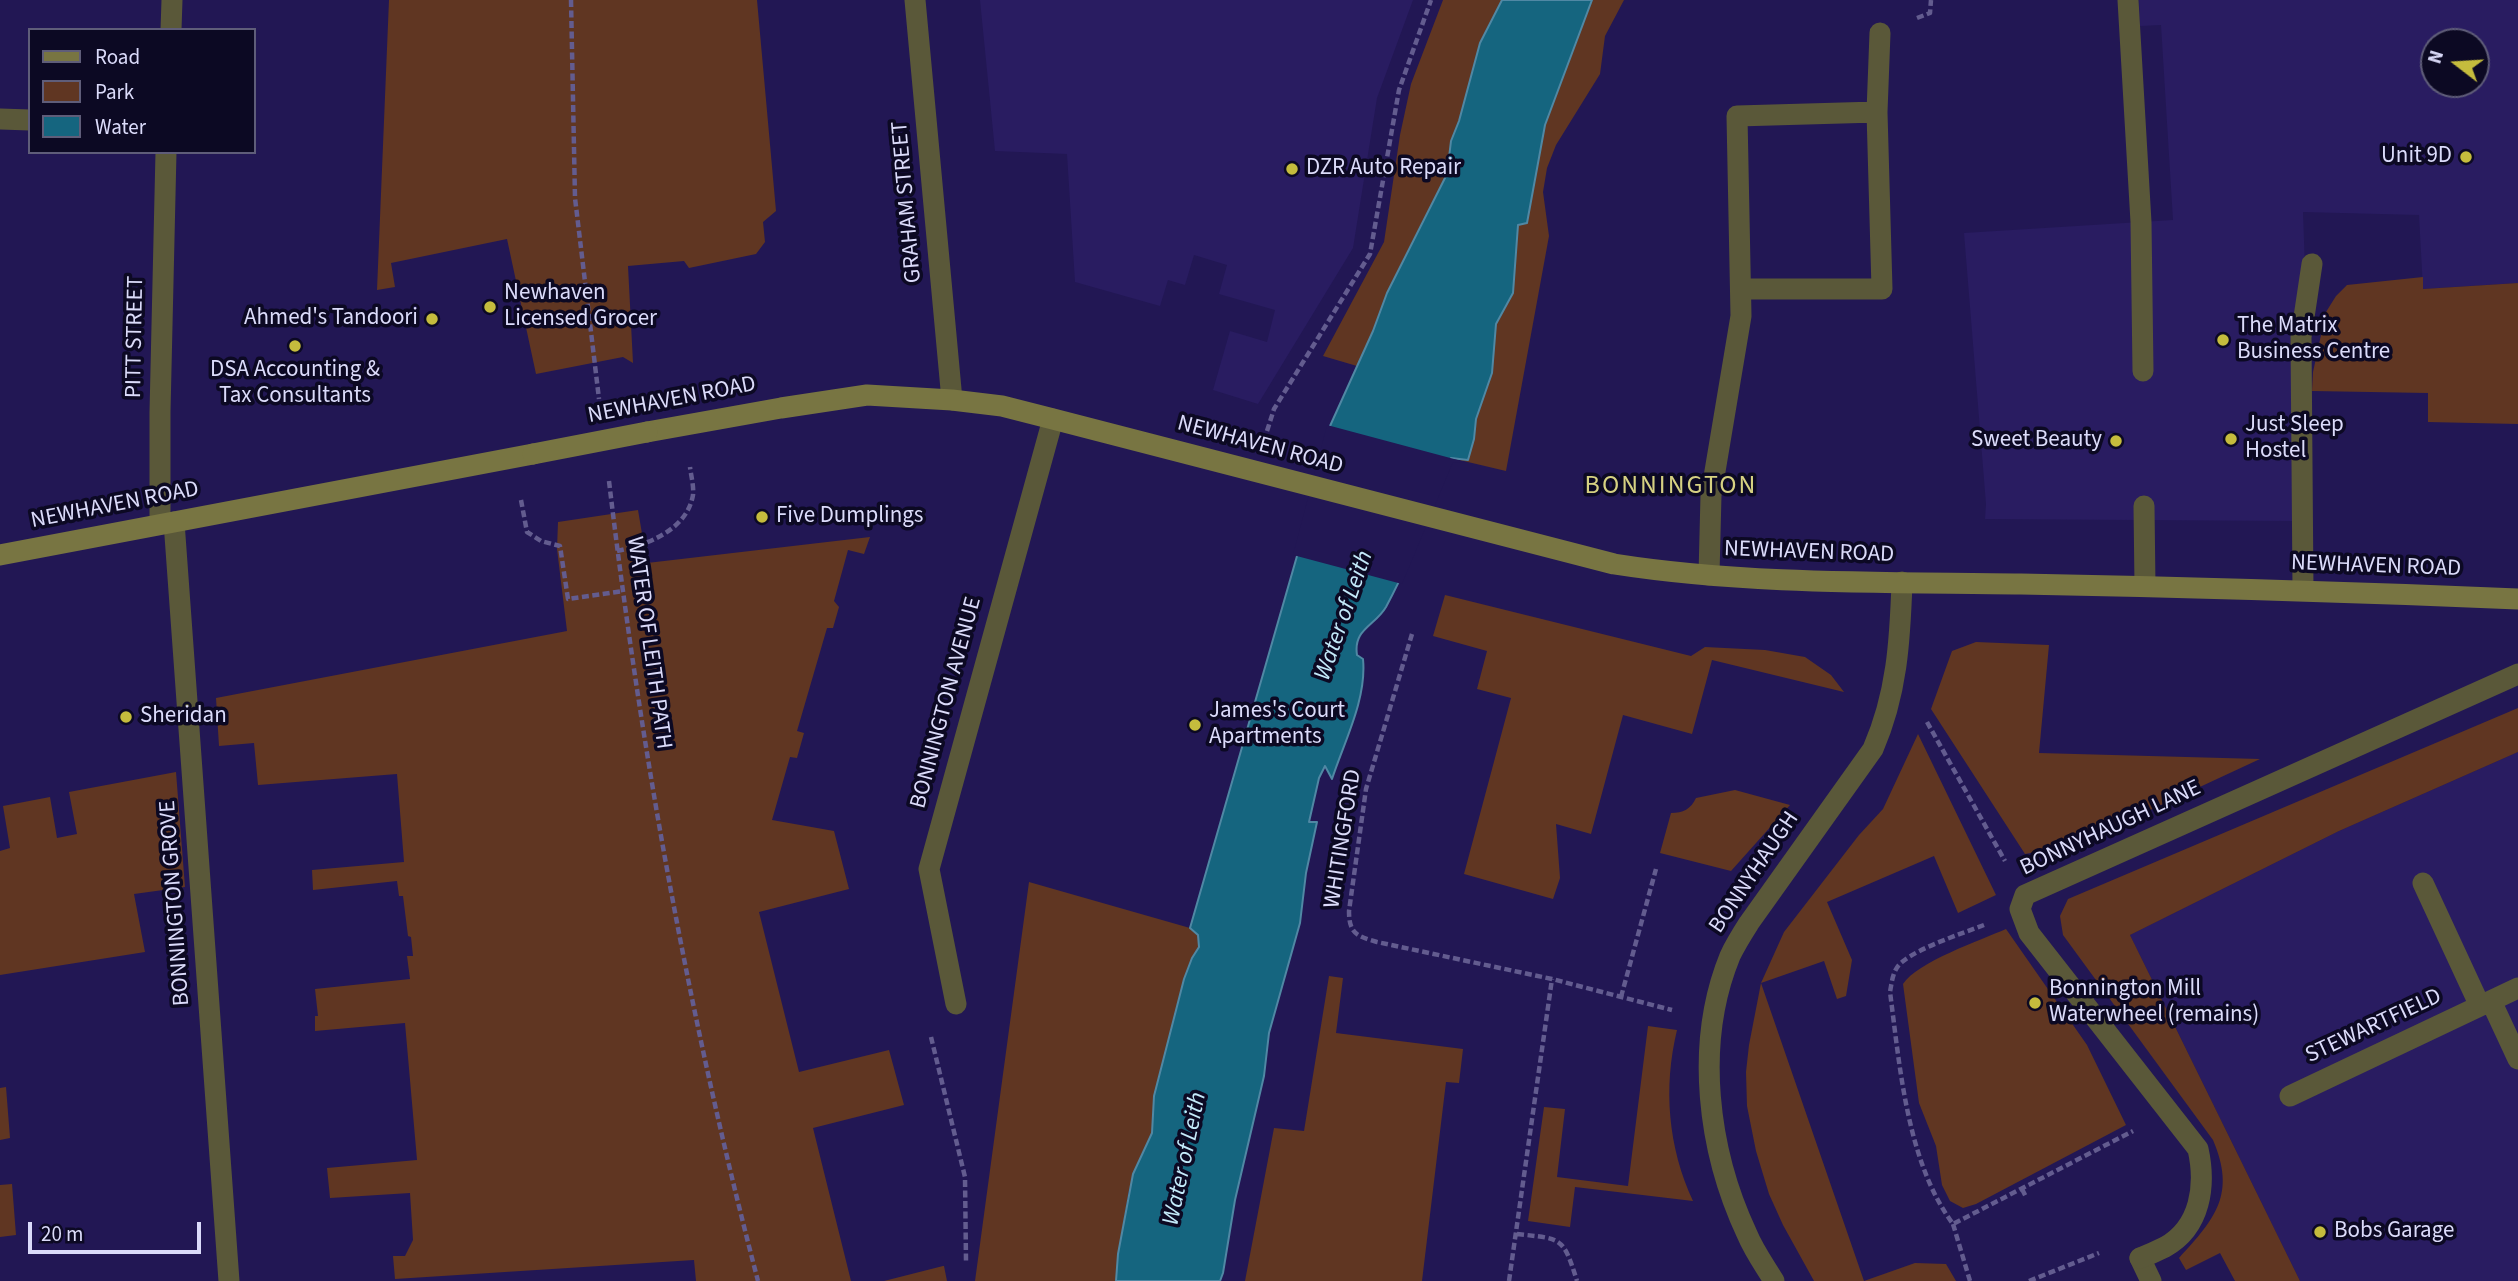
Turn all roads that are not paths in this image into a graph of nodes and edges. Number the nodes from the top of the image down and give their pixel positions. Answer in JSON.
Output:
{"nodes":[{"id":1,"x":172,"y":0,"type":"edge"},
{"id":2,"x":915,"y":0,"type":"edge"},
{"id":3,"x":2128,"y":0,"type":"edge"},
{"id":4,"x":171,"y":28,"type":"edge"},
{"id":5,"x":1880,"y":33,"type":"dead end"},
{"id":6,"x":1877,"y":111,"type":"junction"},
{"id":7,"x":0,"y":119,"type":"edge"},
{"id":8,"x":28,"y":120,"type":"edge"},
{"id":9,"x":166,"y":154,"type":"edge"},
{"id":10,"x":2312,"y":264,"type":"dead end"},
{"id":11,"x":1741,"y":289,"type":"junction"},
{"id":12,"x":2143,"y":370,"type":"dead end"},
{"id":13,"x":952,"y":400,"type":"junction"},
{"id":14,"x":1053,"y":419,"type":"junction"},
{"id":15,"x":2144,"y":506,"type":"dead end"},
{"id":16,"x":167,"y":523,"type":"junction"},
{"id":17,"x":0,"y":555,"type":"edge"},
{"id":18,"x":1709,"y":575,"type":"junction"},
{"id":19,"x":1902,"y":582,"type":"junction"},
{"id":20,"x":2146,"y":586,"type":"junction"},
{"id":21,"x":2303,"y":590,"type":"junction"},
{"id":22,"x":2518,"y":599,"type":"edge"},
{"id":23,"x":2518,"y":674,"type":"edge"},
{"id":24,"x":2424,"y":883,"type":"dead end"},
{"id":25,"x":2518,"y":988,"type":"edge"},
{"id":26,"x":2486,"y":1003,"type":"junction"},
{"id":27,"x":956,"y":1004,"type":"road end"},
{"id":28,"x":2518,"y":1059,"type":"edge"},
{"id":29,"x":2290,"y":1096,"type":"dead end"},
{"id":30,"x":229,"y":1281,"type":"edge"},
{"id":31,"x":1774,"y":1281,"type":"edge"},
{"id":32,"x":2151,"y":1281,"type":"edge"}],
"edges":[{"from":1,"to":4,"type":"street"},
{"from":2,"to":13,"type":"street","name":"GRAHAM STREET"},
{"from":3,"to":12,"type":"street"},
{"from":5,"to":6,"type":"street"},
{"from":6,"to":11,"type":"street"},
{"from":6,"to":11,"type":"street"},
{"from":7,"to":8,"type":"street"},
{"from":9,"to":16,"type":"street","name":"PITT STREET"},
{"from":10,"to":21,"type":"street"},
{"from":11,"to":18,"type":"street"},
{"from":13,"to":14,"type":"street","name":"NEWHAVEN ROAD"},
{"from":13,"to":16,"type":"street","name":"NEWHAVEN ROAD","bridge":true},
{"from":14,"to":18,"type":"street","name":"NEWHAVEN ROAD"},
{"from":14,"to":27,"type":"street","name":"BONNINGTON AVENUE"},
{"from":15,"to":20,"type":"street"},
{"from":16,"to":17,"type":"street","name":"NEWHAVEN ROAD"},
{"from":16,"to":30,"type":"street","name":"BONNINGTON GROVE"},
{"from":18,"to":19,"type":"street","name":"NEWHAVEN ROAD"},
{"from":19,"to":20,"type":"street","name":"NEWHAVEN ROAD"},
{"from":19,"to":31,"type":"street","name":"BONNYHAUGH"},
{"from":20,"to":21,"type":"street","name":"NEWHAVEN ROAD"},
{"from":21,"to":22,"type":"street","name":"NEWHAVEN ROAD"},
{"from":23,"to":32,"type":"street","name":"BONNYHAUGH LANE"},
{"from":24,"to":26,"type":"street","name":"STEWARTFIELD"},
{"from":25,"to":26,"type":"street","name":"STEWARTFIELD"},
{"from":26,"to":28,"type":"street","name":"STEWARTFIELD"},
{"from":26,"to":29,"type":"street","name":"STEWARTFIELD"}]}
